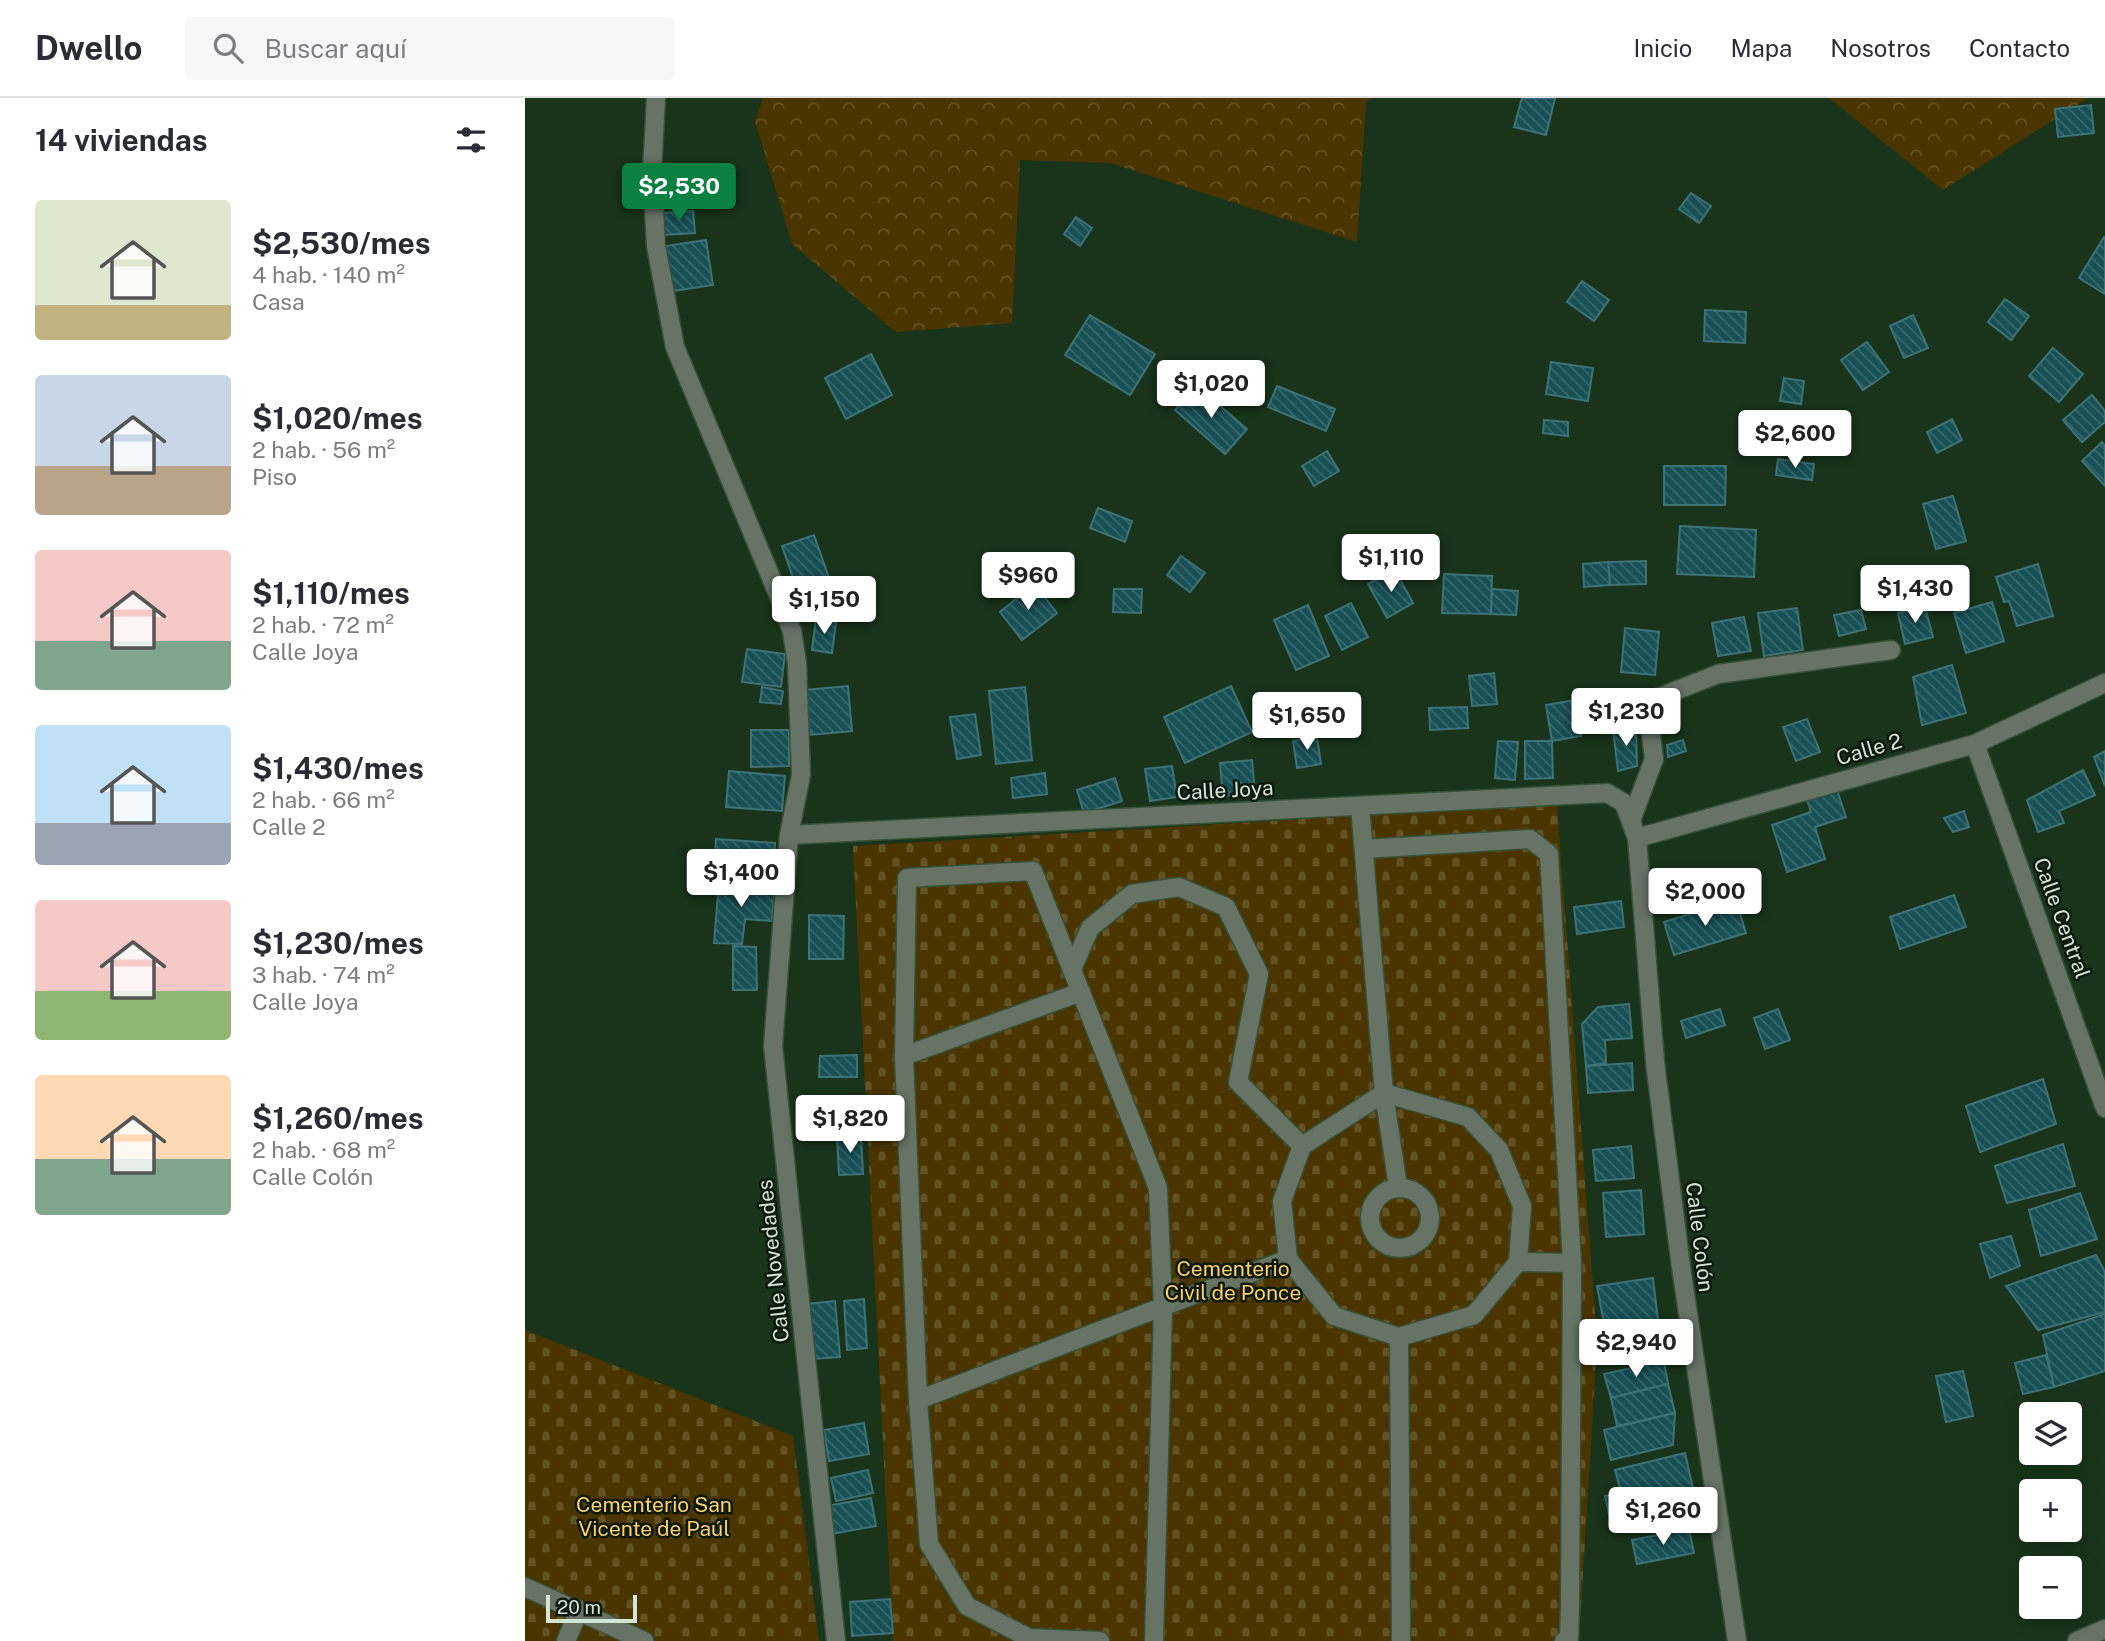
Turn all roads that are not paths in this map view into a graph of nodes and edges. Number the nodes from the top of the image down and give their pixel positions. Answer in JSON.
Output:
{"nodes":[{"id":1,"x":656,"y":98,"type":"edge"},
{"id":2,"x":1891,"y":650,"type":"dead end"},
{"id":3,"x":2105,"y":683,"type":"edge"},
{"id":4,"x":1976,"y":744,"type":"junction"},
{"id":5,"x":1360,"y":806,"type":"junction"},
{"id":6,"x":1632,"y":818,"type":"junction"},
{"id":7,"x":789,"y":835,"type":"junction"},
{"id":8,"x":1637,"y":838,"type":"junction"},
{"id":9,"x":1364,"y":849,"type":"junction"},
{"id":10,"x":1072,"y":969,"type":"junction"},
{"id":11,"x":1081,"y":992,"type":"junction"},
{"id":12,"x":904,"y":1056,"type":"junction"},
{"id":13,"x":1384,"y":1093,"type":"junction"},
{"id":14,"x":2105,"y":1108,"type":"edge"},
{"id":15,"x":1303,"y":1146,"type":"junction"},
{"id":16,"x":1398,"y":1187,"type":"dead end"},
{"id":17,"x":1288,"y":1259,"type":"junction"},
{"id":18,"x":1518,"y":1262,"type":"junction"},
{"id":19,"x":1572,"y":1263,"type":"junction"},
{"id":20,"x":1163,"y":1307,"type":"junction"},
{"id":21,"x":1399,"y":1337,"type":"junction"},
{"id":22,"x":918,"y":1401,"type":"junction"},
{"id":23,"x":525,"y":1587,"type":"edge"},
{"id":24,"x":579,"y":1610,"type":"junction"},
{"id":25,"x":2105,"y":1629,"type":"edge"},
{"id":26,"x":566,"y":1641,"type":"edge"},
{"id":27,"x":643,"y":1641,"type":"edge"},
{"id":28,"x":836,"y":1641,"type":"edge"},
{"id":29,"x":1100,"y":1641,"type":"edge"},
{"id":30,"x":1154,"y":1641,"type":"edge"},
{"id":31,"x":1401,"y":1641,"type":"edge"},
{"id":32,"x":1564,"y":1641,"type":"edge"},
{"id":33,"x":1737,"y":1641,"type":"edge"},
{"id":34,"x":2077,"y":1641,"type":"edge"}],
"edges":[{"from":1,"to":7,"type":"street","name":"Calle Novedades"},
{"from":2,"to":6,"type":"street"},
{"from":3,"to":4,"type":"street","name":"Calle 2"},
{"from":4,"to":8,"type":"street","name":"Calle 2"},
{"from":4,"to":14,"type":"street","name":"Calle Central"},
{"from":5,"to":6,"type":"street","name":"Calle Joya"},
{"from":5,"to":7,"type":"street","name":"Calle Joya"},
{"from":5,"to":9,"type":"street"},
{"from":6,"to":8,"type":"street"},
{"from":7,"to":28,"type":"street","name":"Calle Novedades"},
{"from":8,"to":33,"type":"street","name":"Calle Colón"},
{"from":9,"to":13,"type":"street"},
{"from":9,"to":19,"type":"street"},
{"from":10,"to":11,"type":"street"},
{"from":10,"to":12,"type":"street"},
{"from":10,"to":15,"type":"street"},
{"from":11,"to":12,"type":"street"},
{"from":11,"to":20,"type":"street"},
{"from":12,"to":22,"type":"street"},
{"from":13,"to":15,"type":"street"},
{"from":13,"to":16,"type":"street"},
{"from":13,"to":18,"type":"street"},
{"from":15,"to":17,"type":"street"},
{"from":17,"to":20,"type":"street"},
{"from":17,"to":21,"type":"street"},
{"from":18,"to":19,"type":"street"},
{"from":18,"to":21,"type":"street"},
{"from":19,"to":32,"type":"street"},
{"from":20,"to":22,"type":"street"},
{"from":20,"to":30,"type":"street"},
{"from":21,"to":31,"type":"street"},
{"from":22,"to":29,"type":"street"},
{"from":23,"to":24,"type":"street"},
{"from":24,"to":26,"type":"street"},
{"from":24,"to":27,"type":"street"},
{"from":25,"to":34,"type":"street"}]}
